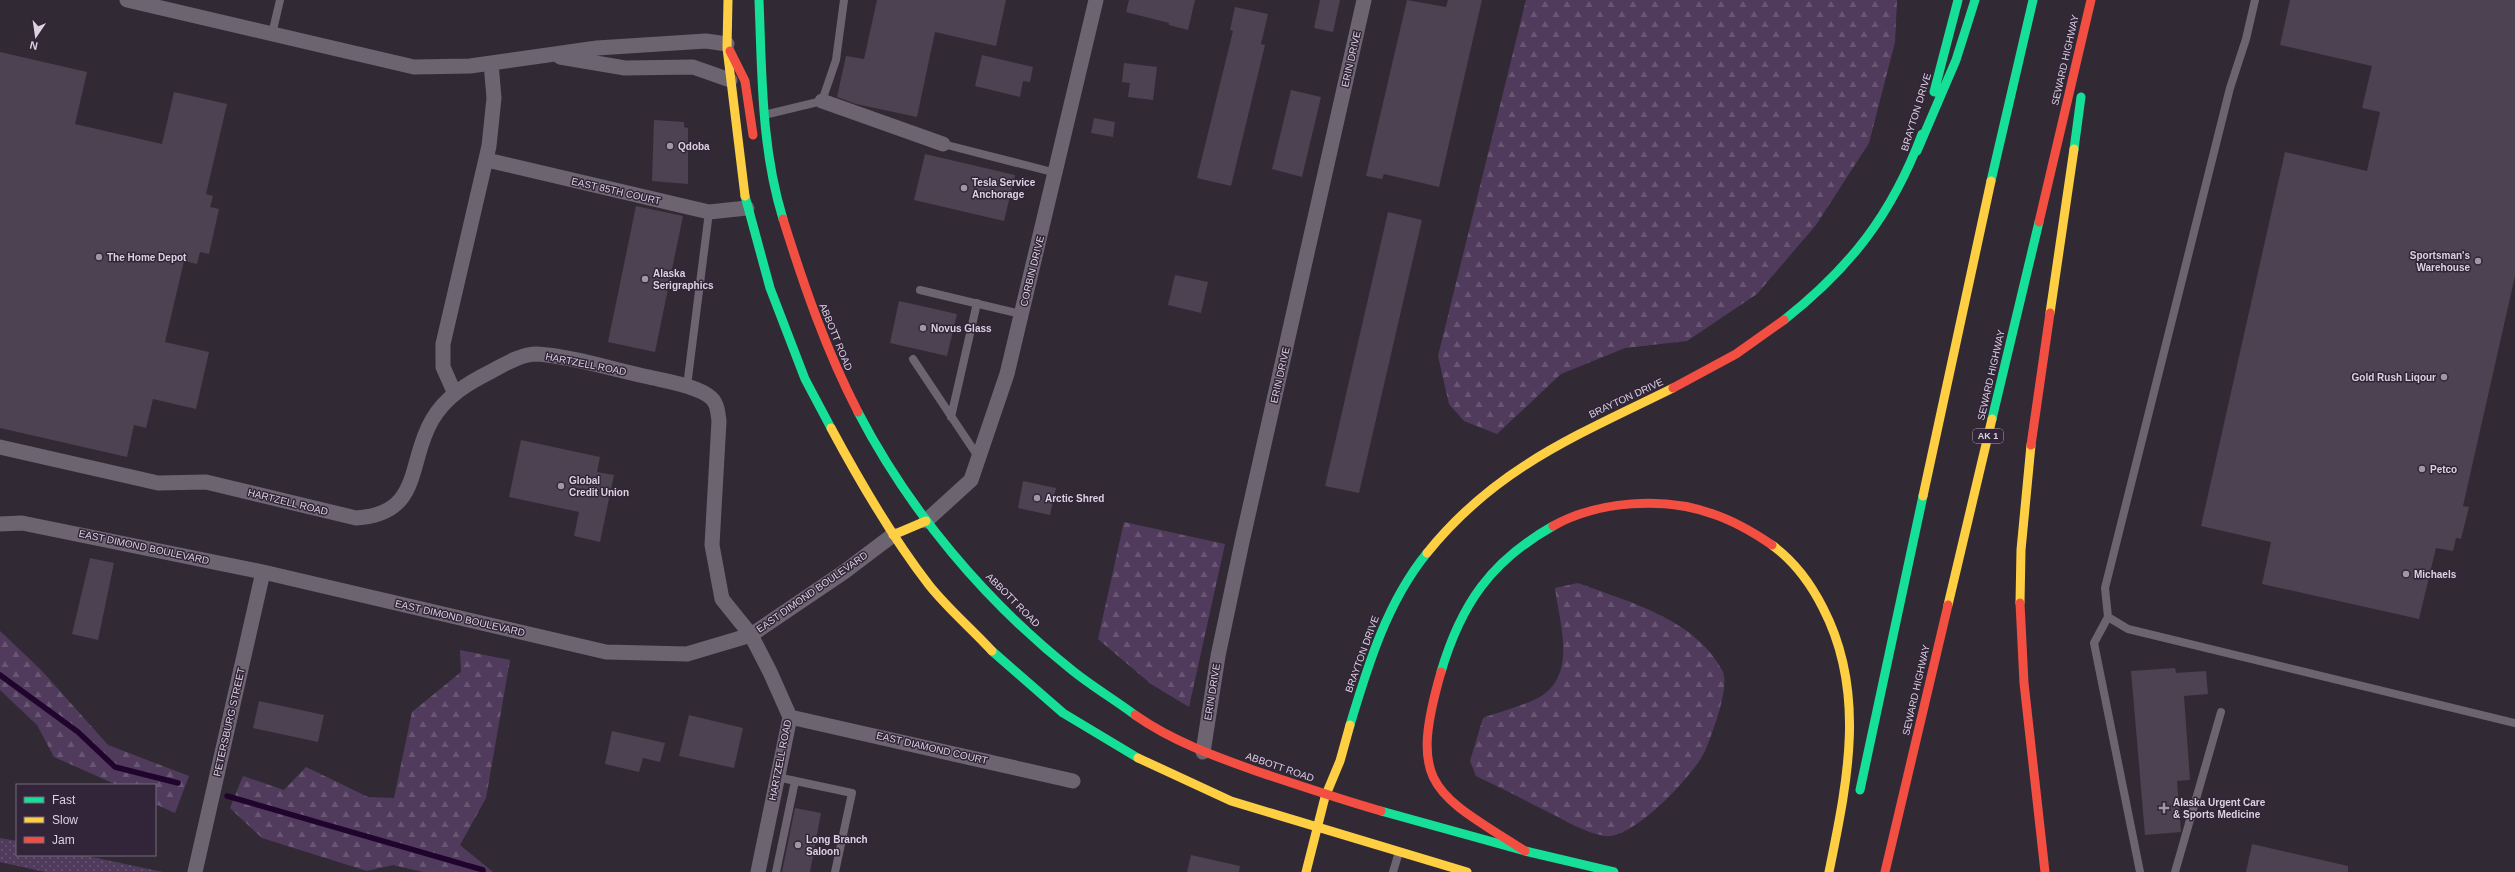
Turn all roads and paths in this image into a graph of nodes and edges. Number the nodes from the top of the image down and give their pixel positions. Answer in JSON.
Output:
{"nodes":[{"id":1,"x":127,"y":0,"type":"edge"},
{"id":2,"x":280,"y":0,"type":"edge"},
{"id":3,"x":728,"y":0,"type":"edge"},
{"id":4,"x":759,"y":0,"type":"edge"},
{"id":5,"x":844,"y":0,"type":"edge"},
{"id":6,"x":1096,"y":0,"type":"edge"},
{"id":7,"x":1364,"y":0,"type":"edge"},
{"id":8,"x":1958,"y":0,"type":"edge"},
{"id":9,"x":1975,"y":0,"type":"edge"},
{"id":10,"x":2033,"y":0,"type":"edge"},
{"id":11,"x":2091,"y":0,"type":"edge"},
{"id":12,"x":2094,"y":0,"type":"edge"},
{"id":13,"x":2255,"y":0,"type":"edge"},
{"id":14,"x":272,"y":34,"type":"junction"},
{"id":15,"x":727,"y":46,"type":"junction"},
{"id":16,"x":549,"y":55,"type":"junction"},
{"id":17,"x":491,"y":63,"type":"junction"},
{"id":18,"x":2084,"y":71,"type":"dead end"},
{"id":19,"x":730,"y":80,"type":"junction"},
{"id":20,"x":2082,"y":87,"type":"dead end"},
{"id":21,"x":822,"y":101,"type":"junction"},
{"id":22,"x":764,"y":114,"type":"junction"},
{"id":23,"x":754,"y":143,"type":"dead end"},
{"id":24,"x":943,"y":144,"type":"joint"},
{"id":25,"x":1917,"y":151,"type":"junction"},
{"id":26,"x":487,"y":160,"type":"junction"},
{"id":27,"x":759,"y":163,"type":"dead end"},
{"id":28,"x":1056,"y":172,"type":"junction"},
{"id":29,"x":773,"y":186,"type":"junction"},
{"id":30,"x":747,"y":208,"type":"junction"},
{"id":31,"x":709,"y":212,"type":"junction"},
{"id":32,"x":920,"y":290,"type":"dead end"},
{"id":33,"x":976,"y":303,"type":"junction"},
{"id":34,"x":1022,"y":314,"type":"junction"},
{"id":35,"x":913,"y":359,"type":"dead end"},
{"id":36,"x":686,"y":386,"type":"junction"},
{"id":37,"x":455,"y":394,"type":"junction"},
{"id":38,"x":952,"y":416,"type":"junction"},
{"id":39,"x":0,"y":447,"type":"edge"},
{"id":40,"x":979,"y":458,"type":"junction"},
{"id":41,"x":926,"y":521,"type":"junction"},
{"id":42,"x":0,"y":524,"type":"edge"},
{"id":43,"x":893,"y":535,"type":"junction"},
{"id":44,"x":263,"y":572,"type":"junction"},
{"id":45,"x":2108,"y":617,"type":"junction"},
{"id":46,"x":751,"y":635,"type":"junction"},
{"id":47,"x":2221,"y":712,"type":"dead end"},
{"id":48,"x":790,"y":717,"type":"junction"},
{"id":49,"x":2515,"y":722,"type":"edge"},
{"id":50,"x":1203,"y":752,"type":"junction"},
{"id":51,"x":777,"y":777,"type":"junction"},
{"id":52,"x":795,"y":781,"type":"junction"},
{"id":53,"x":1073,"y":781,"type":"dead end"},
{"id":54,"x":1325,"y":794,"type":"junction"},
{"id":55,"x":1857,"y":802,"type":"dead end"},
{"id":56,"x":1318,"y":827,"type":"junction"},
{"id":57,"x":1526,"y":851,"type":"junction"},
{"id":58,"x":1399,"y":852,"type":"junction"},
{"id":59,"x":196,"y":872,"type":"edge"},
{"id":60,"x":758,"y":872,"type":"edge"},
{"id":61,"x":776,"y":872,"type":"edge"},
{"id":62,"x":835,"y":872,"type":"edge"},
{"id":63,"x":1306,"y":872,"type":"edge"},
{"id":64,"x":1393,"y":872,"type":"edge"},
{"id":65,"x":1468,"y":872,"type":"edge"},
{"id":66,"x":1614,"y":872,"type":"edge"},
{"id":67,"x":1829,"y":872,"type":"edge"},
{"id":68,"x":1885,"y":872,"type":"edge"},
{"id":69,"x":2045,"y":872,"type":"edge"},
{"id":70,"x":2140,"y":872,"type":"edge"},
{"id":71,"x":2175,"y":872,"type":"edge"}],
"edges":[{"from":1,"to":14,"type":"street"},
{"from":2,"to":14,"type":"lane"},
{"from":3,"to":15,"type":"main road"},
{"from":4,"to":22,"type":"main road","name":"ABBOTT ROAD"},
{"from":5,"to":21,"type":"lane"},
{"from":6,"to":28,"type":"street","name":"CORBIN DRIVE"},
{"from":7,"to":50,"type":"street","name":"ERIN DRIVE"},
{"from":8,"to":25,"type":"main road","name":"BRAYTON DRIVE"},
{"from":9,"to":25,"type":"main road"},
{"from":10,"to":55,"type":"main road"},
{"from":11,"to":68,"type":"main road","name":"SEWARD HIGHWAY","number":"AK 1"},
{"from":12,"to":18,"type":"main road"},
{"from":13,"to":45,"type":"lane"},
{"from":14,"to":17,"type":"street"},
{"from":15,"to":16,"type":"street"},
{"from":15,"to":19,"type":"main road"},
{"from":15,"to":23,"type":"main road"},
{"from":16,"to":17,"type":"street"},
{"from":16,"to":19,"type":"street"},
{"from":17,"to":26,"type":"street"},
{"from":19,"to":30,"type":"main road"},
{"from":20,"to":69,"type":"main road"},
{"from":21,"to":22,"type":"lane"},
{"from":21,"to":24,"type":"street"},
{"from":22,"to":29,"type":"main road","name":"ABBOTT ROAD"},
{"from":24,"to":28,"type":"lane"},
{"from":25,"to":54,"type":"main road","name":"BRAYTON DRIVE"},
{"from":26,"to":31,"type":"street","name":"EAST 85TH COURT"},
{"from":26,"to":37,"type":"street"},
{"from":27,"to":29,"type":"main road"},
{"from":28,"to":34,"type":"street","name":"CORBIN DRIVE"},
{"from":29,"to":41,"type":"main road","name":"ABBOTT ROAD"},
{"from":30,"to":31,"type":"street","name":"EAST 85TH COURT"},
{"from":30,"to":43,"type":"main road"},
{"from":31,"to":36,"type":"lane"},
{"from":32,"to":33,"type":"lane"},
{"from":33,"to":34,"type":"lane"},
{"from":33,"to":38,"type":"lane"},
{"from":34,"to":40,"type":"street","name":"CORBIN DRIVE"},
{"from":35,"to":38,"type":"lane"},
{"from":36,"to":37,"type":"street","name":"HARTZELL ROAD"},
{"from":36,"to":46,"type":"street","name":"HARTZELL ROAD"},
{"from":37,"to":39,"type":"street","name":"HARTZELL ROAD"},
{"from":38,"to":40,"type":"lane"},
{"from":40,"to":41,"type":"street","name":"CORBIN DRIVE"},
{"from":41,"to":43,"type":"main road"},
{"from":41,"to":50,"type":"main road","name":"ABBOTT ROAD"},
{"from":42,"to":44,"type":"street","name":"EAST DIMOND BOULEVARD"},
{"from":43,"to":46,"type":"street","name":"EAST DIMOND BOULEVARD"},
{"from":43,"to":56,"type":"main road"},
{"from":44,"to":46,"type":"street","name":"EAST DIMOND BOULEVARD"},
{"from":44,"to":59,"type":"street","name":"PETERSBURG STREET"},
{"from":45,"to":49,"type":"lane"},
{"from":45,"to":70,"type":"lane"},
{"from":46,"to":48,"type":"street","name":"HARTZELL ROAD"},
{"from":47,"to":71,"type":"lane"},
{"from":48,"to":51,"type":"street","name":"HARTZELL ROAD"},
{"from":48,"to":53,"type":"street","name":"EAST DIAMOND COURT"},
{"from":50,"to":54,"type":"main road","name":"ABBOTT ROAD"},
{"from":51,"to":52,"type":"lane"},
{"from":51,"to":60,"type":"street","name":"HARTZELL ROAD"},
{"from":52,"to":61,"type":"lane"},
{"from":52,"to":62,"type":"lane"},
{"from":54,"to":56,"type":"main road","name":"BRAYTON DRIVE"},
{"from":54,"to":57,"type":"main road","name":"ABBOTT ROAD"},
{"from":56,"to":58,"type":"main road"},
{"from":56,"to":63,"type":"main road","name":"BRAYTON DRIVE"},
{"from":57,"to":66,"type":"main road","name":"ABBOTT ROAD"},
{"from":57,"to":67,"type":"main road"},
{"from":58,"to":64,"type":"lane"},
{"from":58,"to":65,"type":"main road"}]}
